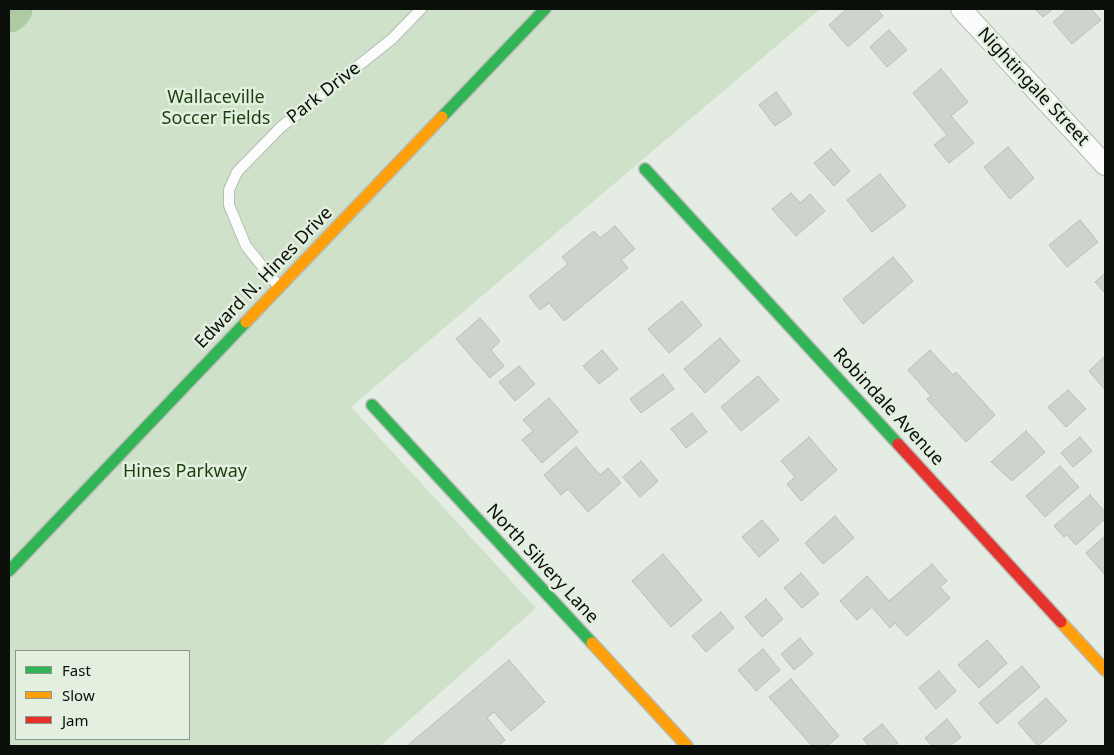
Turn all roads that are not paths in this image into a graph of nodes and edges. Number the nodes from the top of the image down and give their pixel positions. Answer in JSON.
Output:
{"nodes":[{"id":1,"x":421,"y":9,"type":"edge"},
{"id":2,"x":545,"y":9,"type":"edge"},
{"id":3,"x":961,"y":9,"type":"edge"},
{"id":4,"x":1105,"y":165,"type":"edge"},
{"id":5,"x":645,"y":169,"type":"dead end"},
{"id":6,"x":279,"y":287,"type":"junction"},
{"id":7,"x":372,"y":405,"type":"dead end"},
{"id":8,"x":9,"y":571,"type":"edge"},
{"id":9,"x":1105,"y":670,"type":"edge"},
{"id":10,"x":687,"y":746,"type":"edge"}],
"edges":[{"from":1,"to":6,"type":"lane","name":"Park Drive"},
{"from":2,"to":6,"type":"street","name":"Edward N. Hines Drive"},
{"from":3,"to":4,"type":"street","name":"Nightingale Street"},
{"from":5,"to":9,"type":"street","name":"Robindale Avenue"},
{"from":6,"to":8,"type":"street","name":"Edward N. Hines Drive"},
{"from":7,"to":10,"type":"street","name":"North Silvery Lane"}]}
